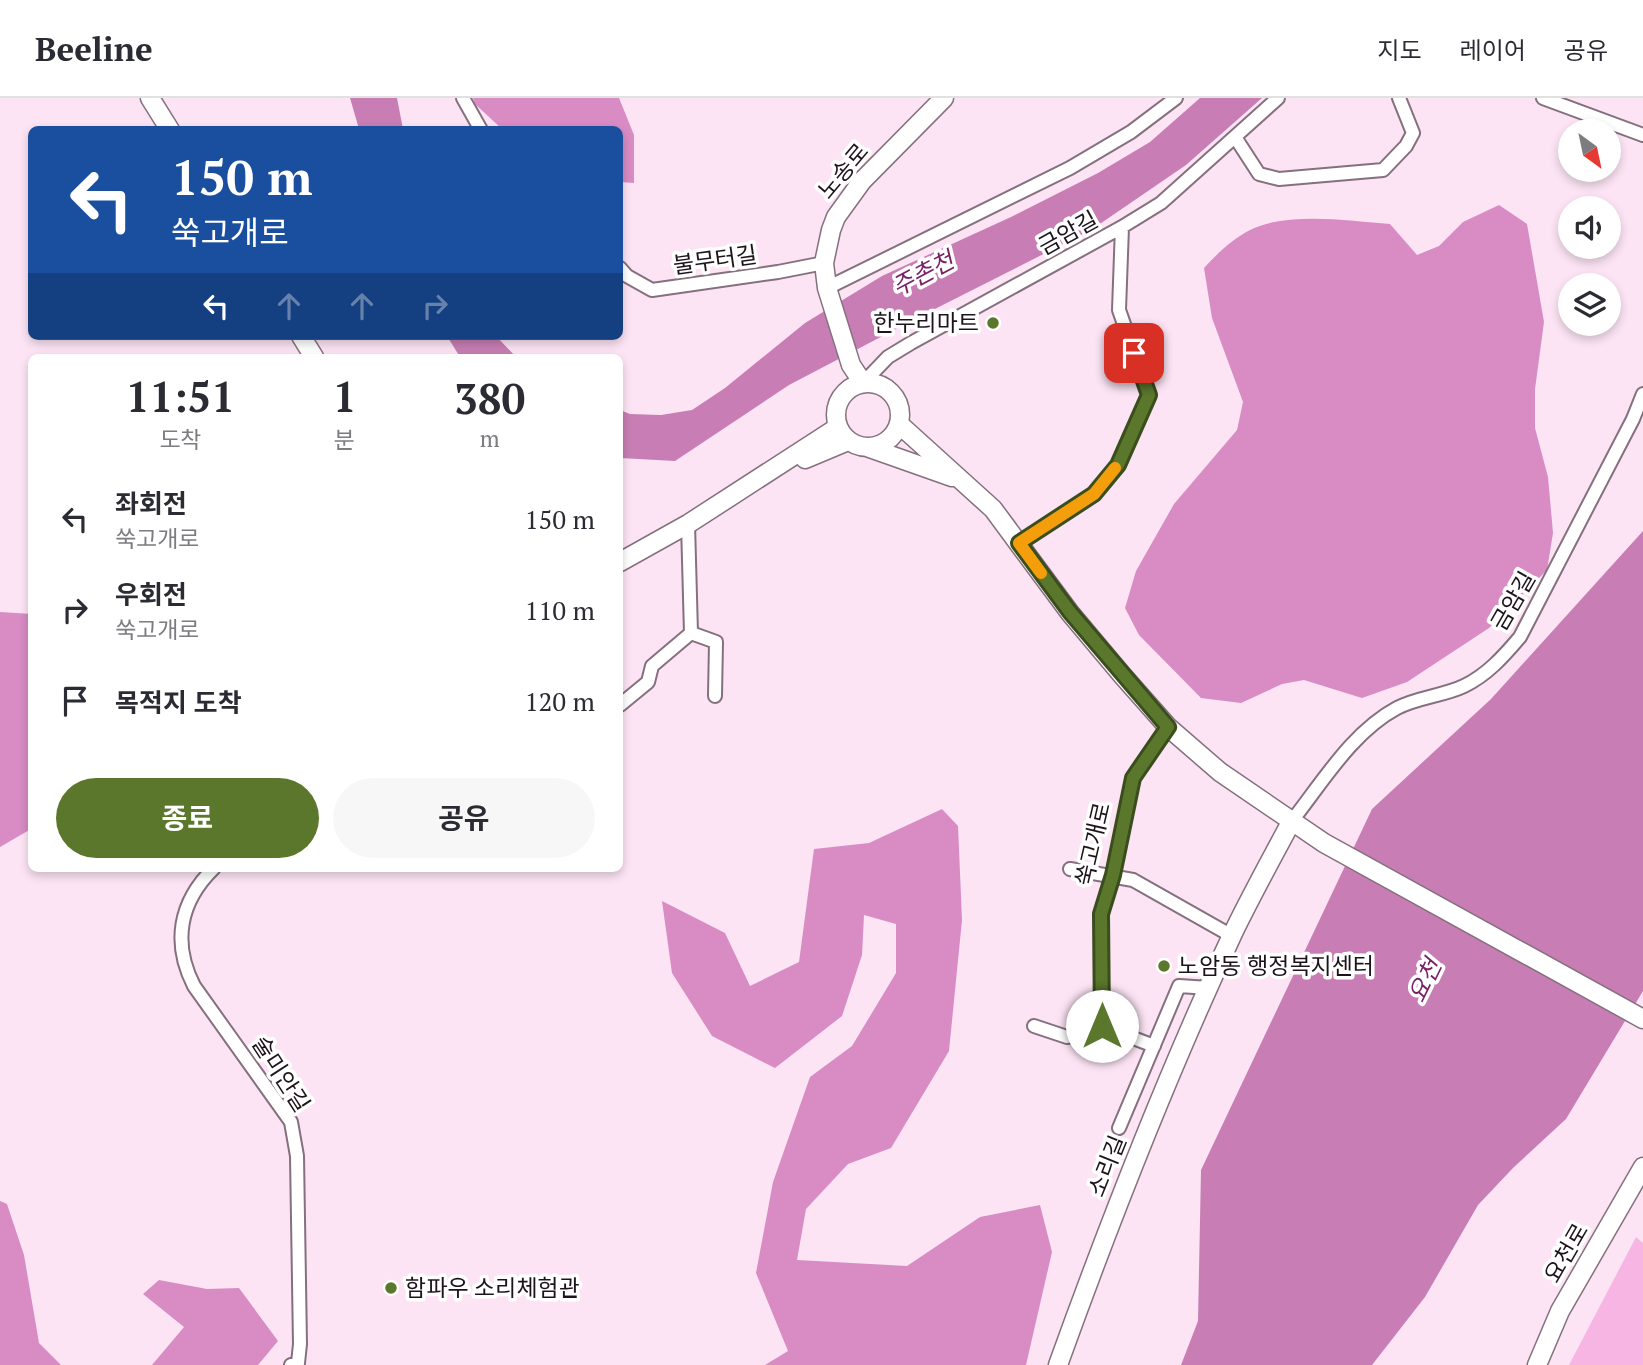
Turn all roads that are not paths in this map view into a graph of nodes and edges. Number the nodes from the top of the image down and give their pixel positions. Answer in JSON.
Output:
{"nodes":[{"id":1,"x":150,"y":98,"type":"edge"},
{"id":2,"x":463,"y":98,"type":"edge"},
{"id":3,"x":944,"y":98,"type":"edge"},
{"id":4,"x":1278,"y":98,"type":"edge"},
{"id":5,"x":1399,"y":98,"type":"edge"},
{"id":6,"x":1543,"y":98,"type":"edge"},
{"id":7,"x":1173,"y":99,"type":"edge"},
{"id":8,"x":168,"y":126,"type":"edge"},
{"id":9,"x":479,"y":126,"type":"edge"},
{"id":10,"x":1643,"y":135,"type":"edge"},
{"id":11,"x":1235,"y":137,"type":"junction"},
{"id":12,"x":1122,"y":227,"type":"junction"},
{"id":13,"x":824,"y":263,"type":"junction"},
{"id":14,"x":623,"y":271,"type":"edge"},
{"id":15,"x":828,"y":292,"type":"junction"},
{"id":16,"x":863,"y":383,"type":"junction"},
{"id":17,"x":1643,"y":394,"type":"edge"},
{"id":18,"x":898,"y":424,"type":"junction"},
{"id":19,"x":843,"y":434,"type":"junction"},
{"id":20,"x":867,"y":447,"type":"junction"},
{"id":21,"x":962,"y":480,"type":"junction"},
{"id":22,"x":688,"y":524,"type":"junction"},
{"id":23,"x":1019,"y":543,"type":"junction"},
{"id":24,"x":623,"y":560,"type":"edge"},
{"id":25,"x":691,"y":633,"type":"junction"},
{"id":26,"x":715,"y":696,"type":"dead end"},
{"id":27,"x":623,"y":703,"type":"edge"},
{"id":28,"x":1168,"y":727,"type":"junction"},
{"id":29,"x":1291,"y":822,"type":"junction"},
{"id":30,"x":1070,"y":869,"type":"dead end"},
{"id":31,"x":210,"y":872,"type":"edge"},
{"id":32,"x":1113,"y":875,"type":"junction"},
{"id":33,"x":1232,"y":936,"type":"junction"},
{"id":34,"x":1209,"y":988,"type":"junction"},
{"id":35,"x":1643,"y":1019,"type":"edge"},
{"id":36,"x":1034,"y":1026,"type":"dead end"},
{"id":37,"x":1102,"y":1026,"type":"junction"},
{"id":38,"x":1154,"y":1046,"type":"junction"},
{"id":39,"x":1119,"y":1128,"type":"dead end"},
{"id":40,"x":1643,"y":1167,"type":"edge"},
{"id":41,"x":1636,"y":1188,"type":"edge"},
{"id":42,"x":291,"y":1365,"type":"edge"},
{"id":43,"x":1058,"y":1365,"type":"edge"},
{"id":44,"x":1537,"y":1365,"type":"edge"}],
"edges":[{"from":1,"to":8,"type":"main road"},
{"from":2,"to":9,"type":"street"},
{"from":3,"to":13,"type":"main road","name":"노송로"},
{"from":4,"to":11,"type":"street","name":"금암길"},
{"from":5,"to":11,"type":"street"},
{"from":6,"to":10,"type":"street"},
{"from":7,"to":15,"type":"street"},
{"from":11,"to":12,"type":"street","name":"금암길"},
{"from":12,"to":16,"type":"street","name":"금암길"},
{"from":12,"to":23,"type":"street"},
{"from":13,"to":14,"type":"street","name":"불무터길"},
{"from":13,"to":15,"type":"main road","name":"노송로"},
{"from":15,"to":16,"type":"main road","name":"노송로"},
{"from":16,"to":18,"type":"main road"},
{"from":16,"to":19,"type":"main road"},
{"from":17,"to":29,"type":"street","name":"금암길"},
{"from":18,"to":20,"type":"main road"},
{"from":18,"to":21,"type":"main road"},
{"from":19,"to":20,"type":"main road"},
{"from":19,"to":22,"type":"main road"},
{"from":20,"to":21,"type":"main road"},
{"from":21,"to":23,"type":"main road"},
{"from":22,"to":24,"type":"main road"},
{"from":22,"to":25,"type":"street"},
{"from":23,"to":28,"type":"main road"},
{"from":25,"to":26,"type":"street"},
{"from":25,"to":27,"type":"street"},
{"from":28,"to":29,"type":"main road"},
{"from":28,"to":32,"type":"street","name":"쑥고개로"},
{"from":29,"to":33,"type":"main road","name":"소리길"},
{"from":29,"to":35,"type":"main road"},
{"from":30,"to":32,"type":"street"},
{"from":31,"to":42,"type":"street","name":"술미안길"},
{"from":32,"to":33,"type":"street"},
{"from":32,"to":37,"type":"street","name":"쑥고개로"},
{"from":33,"to":34,"type":"main road","name":"소리길"},
{"from":34,"to":38,"type":"street","name":"소리길"},
{"from":34,"to":43,"type":"main road","name":"소리길"},
{"from":36,"to":37,"type":"street"},
{"from":37,"to":38,"type":"street"},
{"from":38,"to":39,"type":"street","name":"소리길"},
{"from":40,"to":41,"type":"main road","name":"요천로"},
{"from":41,"to":44,"type":"main road","name":"요천로"}]}
